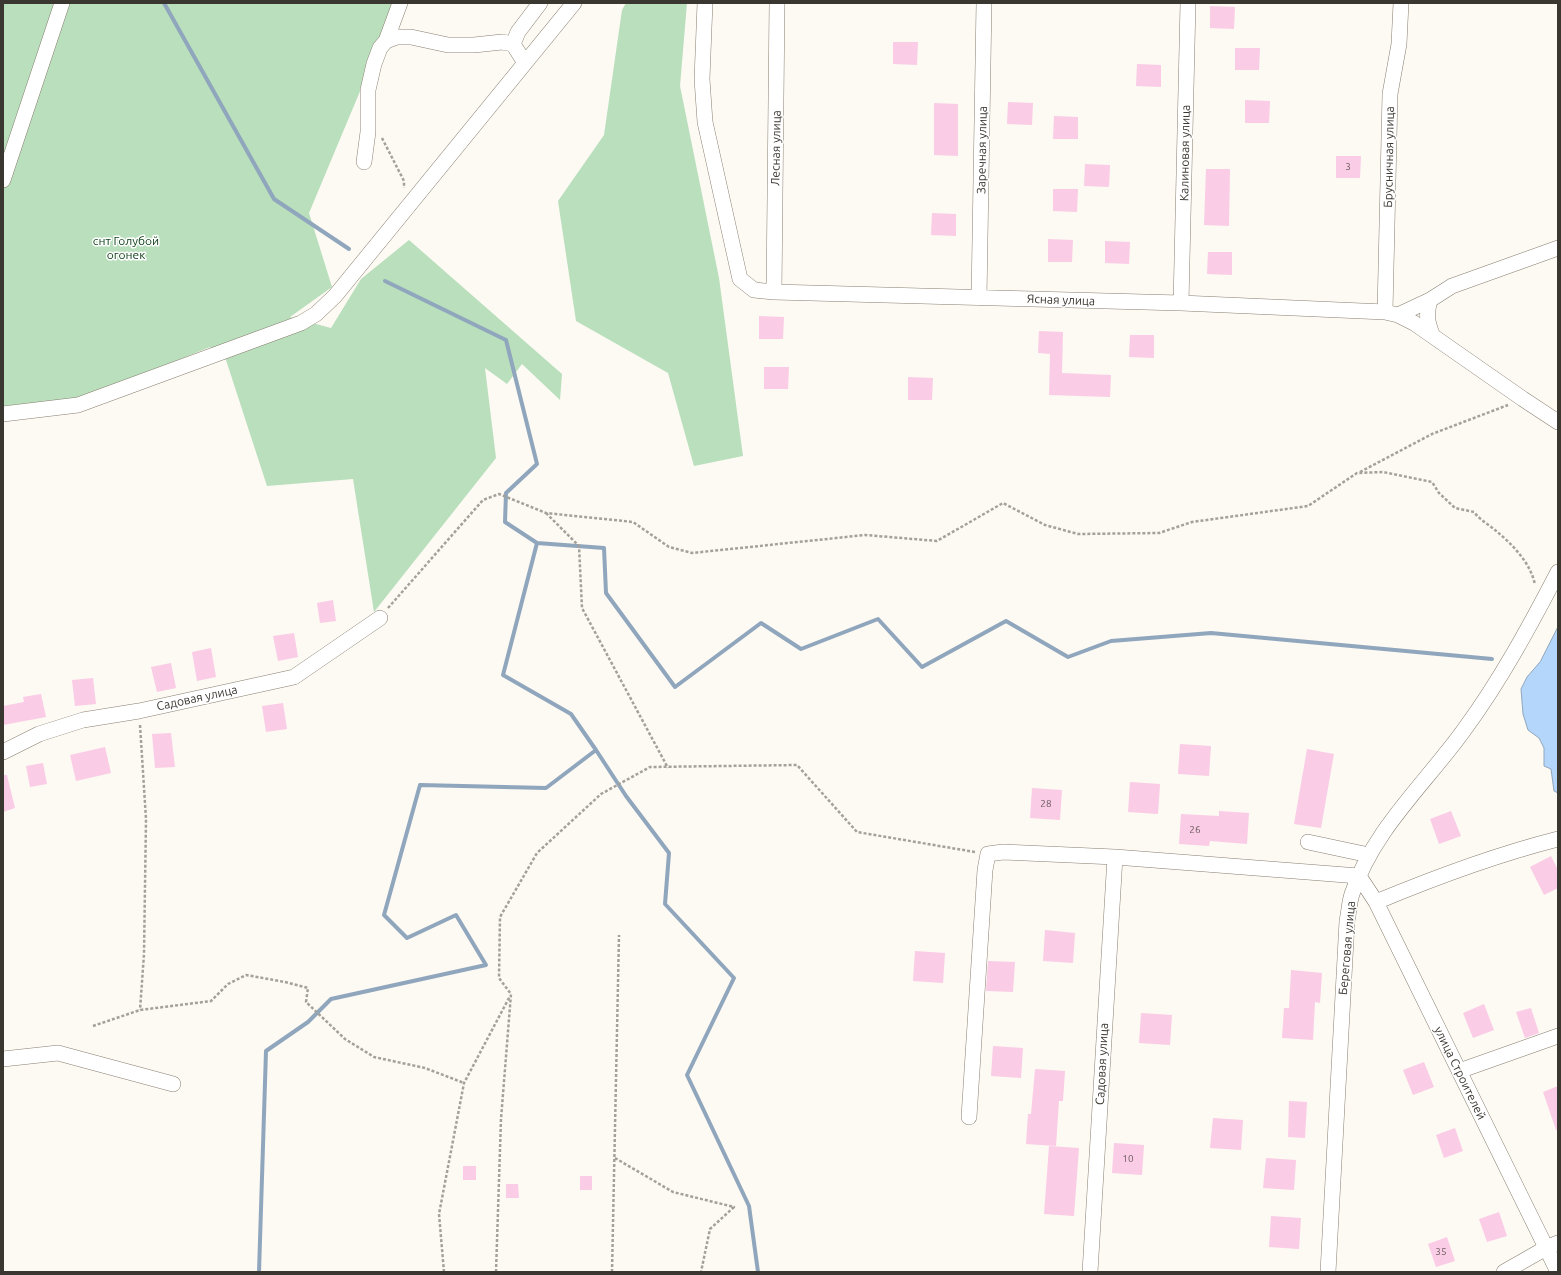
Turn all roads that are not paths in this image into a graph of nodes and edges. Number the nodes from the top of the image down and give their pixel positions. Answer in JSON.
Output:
{"nodes":[{"id":1,"x":62,"y":3,"type":"edge"},
{"id":2,"x":400,"y":3,"type":"edge"},
{"id":3,"x":540,"y":3,"type":"edge"},
{"id":4,"x":574,"y":3,"type":"edge"},
{"id":5,"x":705,"y":3,"type":"edge"},
{"id":6,"x":777,"y":3,"type":"edge"},
{"id":7,"x":984,"y":3,"type":"edge"},
{"id":8,"x":1188,"y":3,"type":"edge"},
{"id":9,"x":1401,"y":3,"type":"edge"},
{"id":10,"x":386,"y":41,"type":"junction"},
{"id":11,"x":513,"y":44,"type":"junction"},
{"id":12,"x":525,"y":63,"type":"junction"},
{"id":13,"x":364,"y":162,"type":"dead end"},
{"id":14,"x":3,"y":180,"type":"edge"},
{"id":15,"x":1558,"y":248,"type":"edge"},
{"id":16,"x":774,"y":292,"type":"junction"},
{"id":17,"x":979,"y":298,"type":"junction"},
{"id":18,"x":1430,"y":300,"type":"junction"},
{"id":19,"x":1181,"y":303,"type":"junction"},
{"id":20,"x":1392,"y":314,"type":"junction"},
{"id":21,"x":1432,"y":334,"type":"junction"},
{"id":22,"x":3,"y":414,"type":"edge"},
{"id":23,"x":1558,"y":422,"type":"edge"},
{"id":24,"x":1558,"y":572,"type":"edge"},
{"id":25,"x":380,"y":618,"type":"road end"},
{"id":26,"x":3,"y":752,"type":"edge"},
{"id":27,"x":1558,"y":839,"type":"edge"},
{"id":28,"x":1308,"y":842,"type":"dead end"},
{"id":29,"x":1369,"y":855,"type":"junction"},
{"id":30,"x":1115,"y":857,"type":"junction"},
{"id":31,"x":1359,"y":876,"type":"junction"},
{"id":32,"x":1376,"y":902,"type":"junction"},
{"id":33,"x":1558,"y":1036,"type":"edge"},
{"id":34,"x":3,"y":1059,"type":"edge"},
{"id":35,"x":1459,"y":1071,"type":"junction"},
{"id":36,"x":173,"y":1084,"type":"dead end"},
{"id":37,"x":969,"y":1117,"type":"dead end"},
{"id":38,"x":1552,"y":1246,"type":"edge"},
{"id":39,"x":1090,"y":1272,"type":"edge"},
{"id":40,"x":1328,"y":1272,"type":"edge"},
{"id":41,"x":1504,"y":1272,"type":"edge"},
{"id":42,"x":1558,"y":1272,"type":"edge"}],
"edges":[{"from":1,"to":14,"type":"street"},
{"from":2,"to":10,"type":"street"},
{"from":3,"to":11,"type":"street"},
{"from":4,"to":12,"type":"street"},
{"from":5,"to":16,"type":"street","name":"Ясная улица"},
{"from":6,"to":16,"type":"street","name":"Лесная улица"},
{"from":7,"to":17,"type":"street","name":"Заречная улица"},
{"from":8,"to":19,"type":"street","name":"Калиновая улица"},
{"from":9,"to":20,"type":"street","name":"Брусничная улица"},
{"from":10,"to":11,"type":"street"},
{"from":10,"to":13,"type":"street"},
{"from":11,"to":12,"type":"street"},
{"from":12,"to":22,"type":"street"},
{"from":15,"to":18,"type":"street"},
{"from":16,"to":17,"type":"street","name":"Ясная улица"},
{"from":17,"to":19,"type":"street","name":"Ясная улица"},
{"from":18,"to":20,"type":"street"},
{"from":18,"to":21,"type":"street"},
{"from":19,"to":20,"type":"street","name":"Ясная улица"},
{"from":20,"to":21,"type":"street"},
{"from":21,"to":23,"type":"street"},
{"from":24,"to":29,"type":"street","name":"Береговая улица"},
{"from":25,"to":26,"type":"street","name":"Садовая улица"},
{"from":27,"to":32,"type":"street"},
{"from":28,"to":29,"type":"street"},
{"from":29,"to":31,"type":"street","name":"Береговая улица"},
{"from":30,"to":31,"type":"street"},
{"from":30,"to":37,"type":"street"},
{"from":30,"to":39,"type":"street","name":"Садовая улица"},
{"from":31,"to":32,"type":"street","name":"улица Строителей"},
{"from":31,"to":40,"type":"street","name":"Береговая улица"},
{"from":32,"to":35,"type":"street","name":"улица Строителей"},
{"from":33,"to":35,"type":"street"},
{"from":34,"to":36,"type":"street"},
{"from":35,"to":38,"type":"street","name":"улица Строителей"},
{"from":38,"to":41,"type":"street"},
{"from":38,"to":42,"type":"street","name":"улица Строителей"}]}
